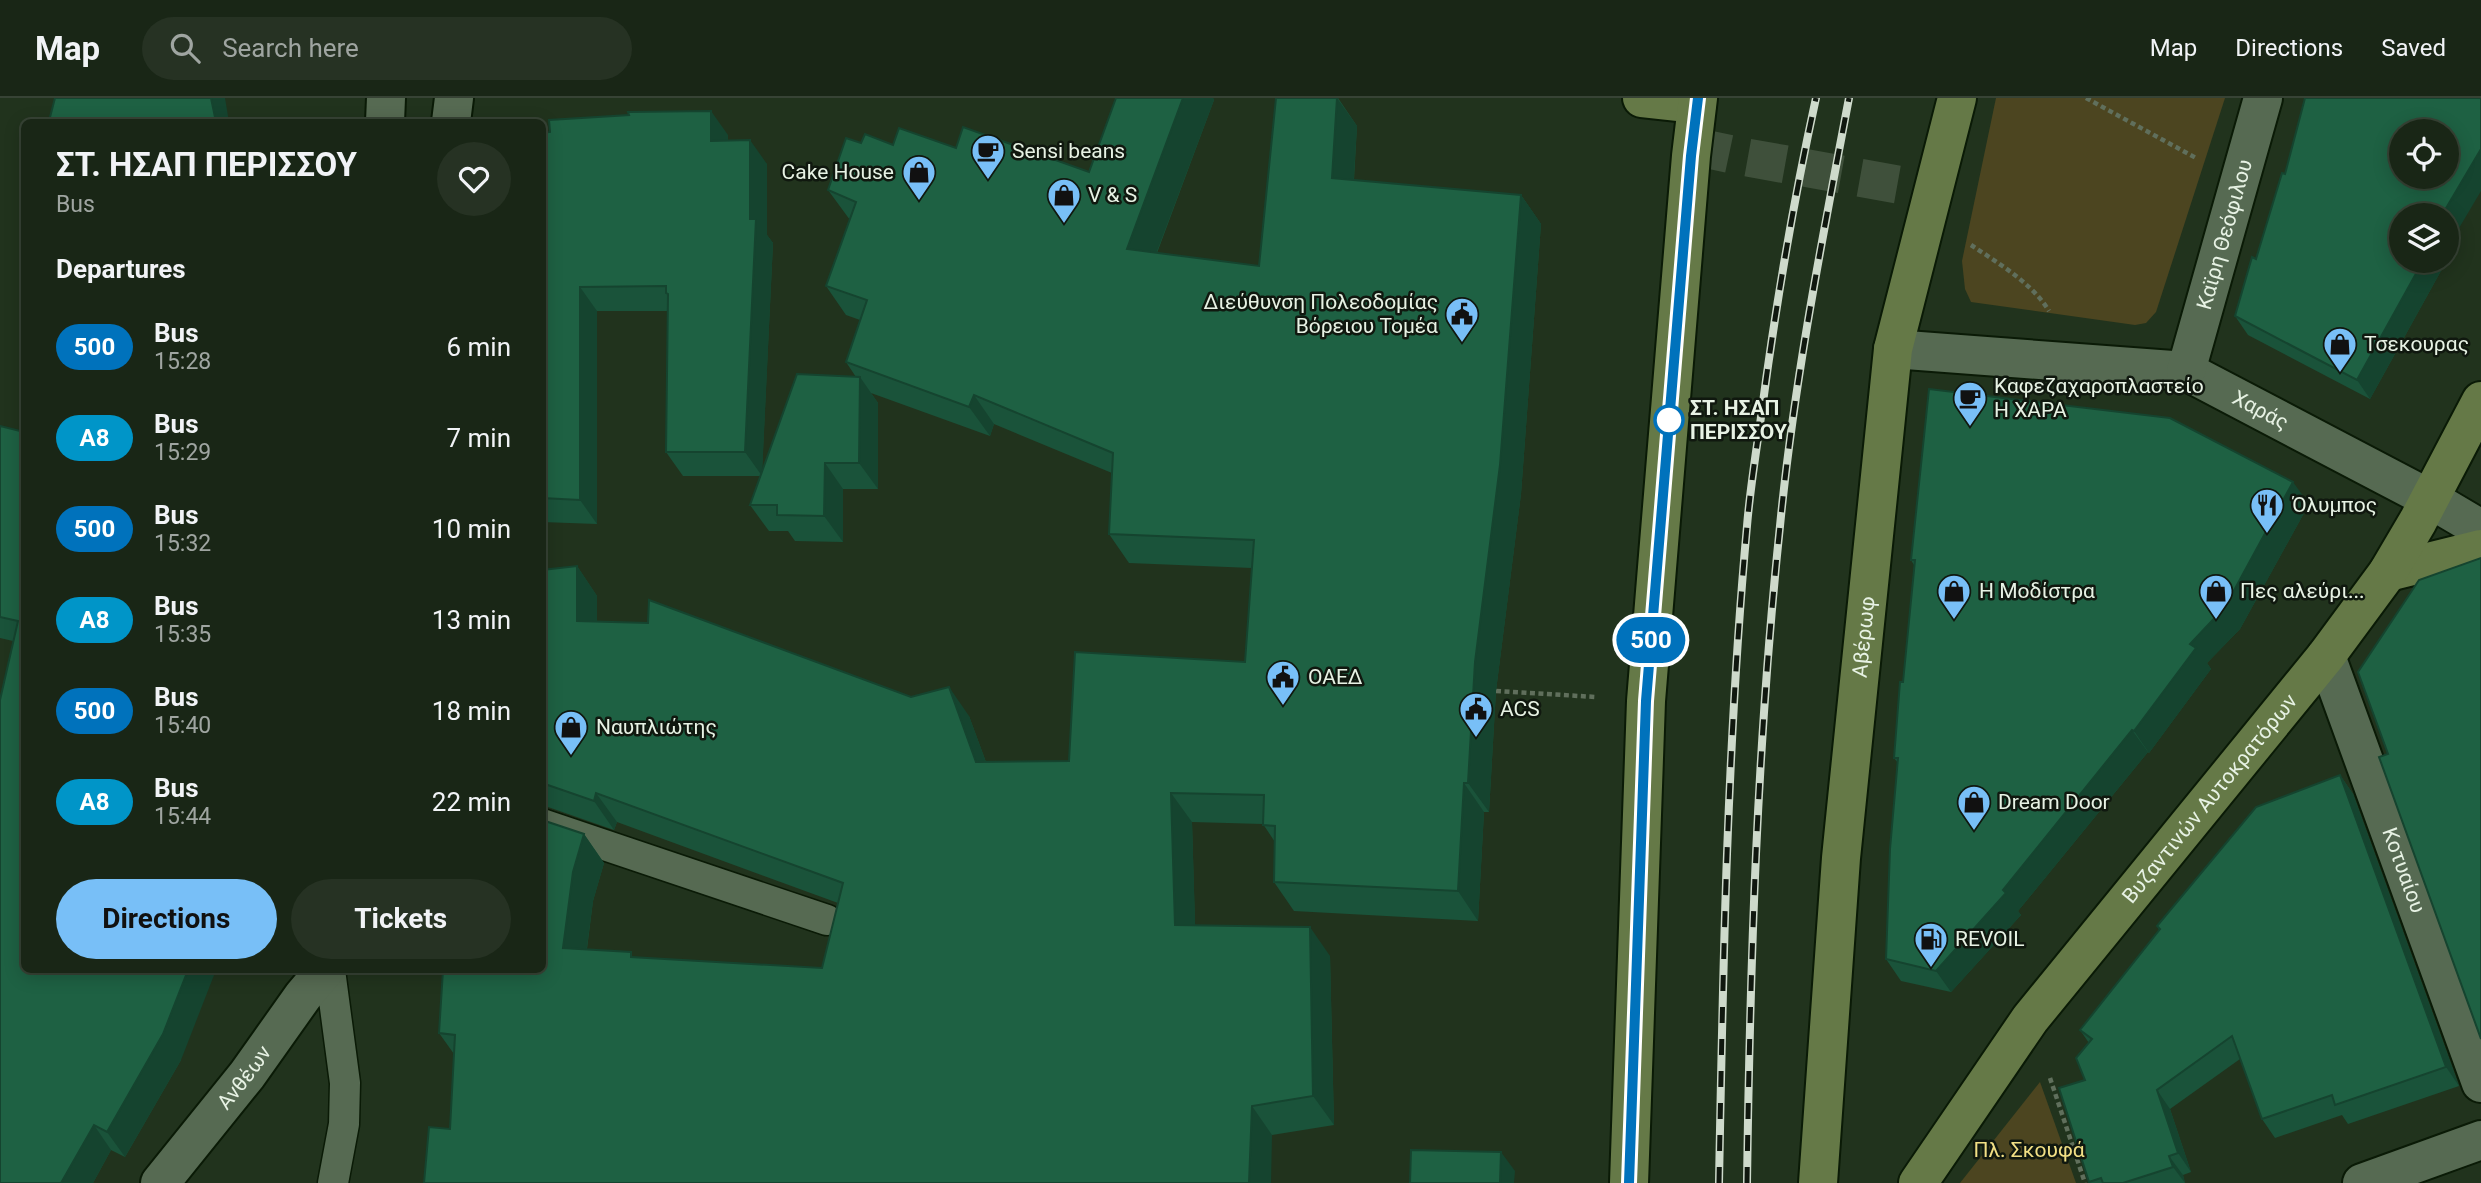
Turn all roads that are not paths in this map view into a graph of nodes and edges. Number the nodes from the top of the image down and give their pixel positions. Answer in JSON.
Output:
{"nodes":[{"id":1,"x":386,"y":98,"type":"edge"},
{"id":2,"x":454,"y":98,"type":"edge"},
{"id":3,"x":1642,"y":98,"type":"edge"},
{"id":4,"x":1957,"y":98,"type":"edge"},
{"id":5,"x":2263,"y":98,"type":"edge"},
{"id":6,"x":1698,"y":101,"type":"edge"},
{"id":7,"x":385,"y":119,"type":"edge"},
{"id":8,"x":451,"y":119,"type":"edge"},
{"id":9,"x":1893,"y":349,"type":"junction"},
{"id":10,"x":2186,"y":371,"type":"junction"},
{"id":11,"x":2481,"y":401,"type":"edge"},
{"id":12,"x":2430,"y":499,"type":"junction"},
{"id":13,"x":2481,"y":529,"type":"edge"},
{"id":14,"x":2481,"y":548,"type":"edge"},
{"id":15,"x":2388,"y":572,"type":"junction"},
{"id":16,"x":2326,"y":656,"type":"junction"},
{"id":17,"x":546,"y":825,"type":"edge"},
{"id":18,"x":827,"y":920,"type":"dead end"},
{"id":19,"x":325,"y":973,"type":"edge"},
{"id":20,"x":328,"y":973,"type":"edge"},
{"id":21,"x":2481,"y":1083,"type":"edge"},
{"id":22,"x":2481,"y":1140,"type":"edge"},
{"id":23,"x":165,"y":1181,"type":"edge"},
{"id":24,"x":333,"y":1183,"type":"edge"},
{"id":25,"x":1629,"y":1183,"type":"edge"},
{"id":26,"x":1818,"y":1183,"type":"edge"},
{"id":27,"x":1918,"y":1183,"type":"edge"},
{"id":28,"x":2361,"y":1183,"type":"edge"}],
"edges":[{"from":1,"to":7,"type":"street"},
{"from":2,"to":8,"type":"street"},
{"from":3,"to":6,"type":"street"},
{"from":4,"to":9,"type":"street","name":"Αβέρωφ"},
{"from":5,"to":10,"type":"street","name":"Καϊρη Θεόφιλου"},
{"from":6,"to":25,"type":"street"},
{"from":9,"to":10,"type":"street","name":"Χαράς"},
{"from":9,"to":26,"type":"street","name":"Αβέρωφ"},
{"from":10,"to":12,"type":"street","name":"Χαράς"},
{"from":11,"to":12,"type":"street","name":"Βυζαντινών Αυτοκρατόρων"},
{"from":12,"to":13,"type":"street","name":"Χαράς"},
{"from":12,"to":15,"type":"street","name":"Βυζαντινών Αυτοκρατόρων"},
{"from":14,"to":15,"type":"street"},
{"from":15,"to":16,"type":"street","name":"Βυζαντινών Αυτοκρατόρων"},
{"from":16,"to":21,"type":"street","name":"Κοτυαίου"},
{"from":16,"to":27,"type":"street","name":"Βυζαντινών Αυτοκρατόρων"},
{"from":17,"to":18,"type":"lane"},
{"from":19,"to":23,"type":"street","name":"Ανθέων"},
{"from":20,"to":24,"type":"lane"},
{"from":22,"to":28,"type":"street"}]}
